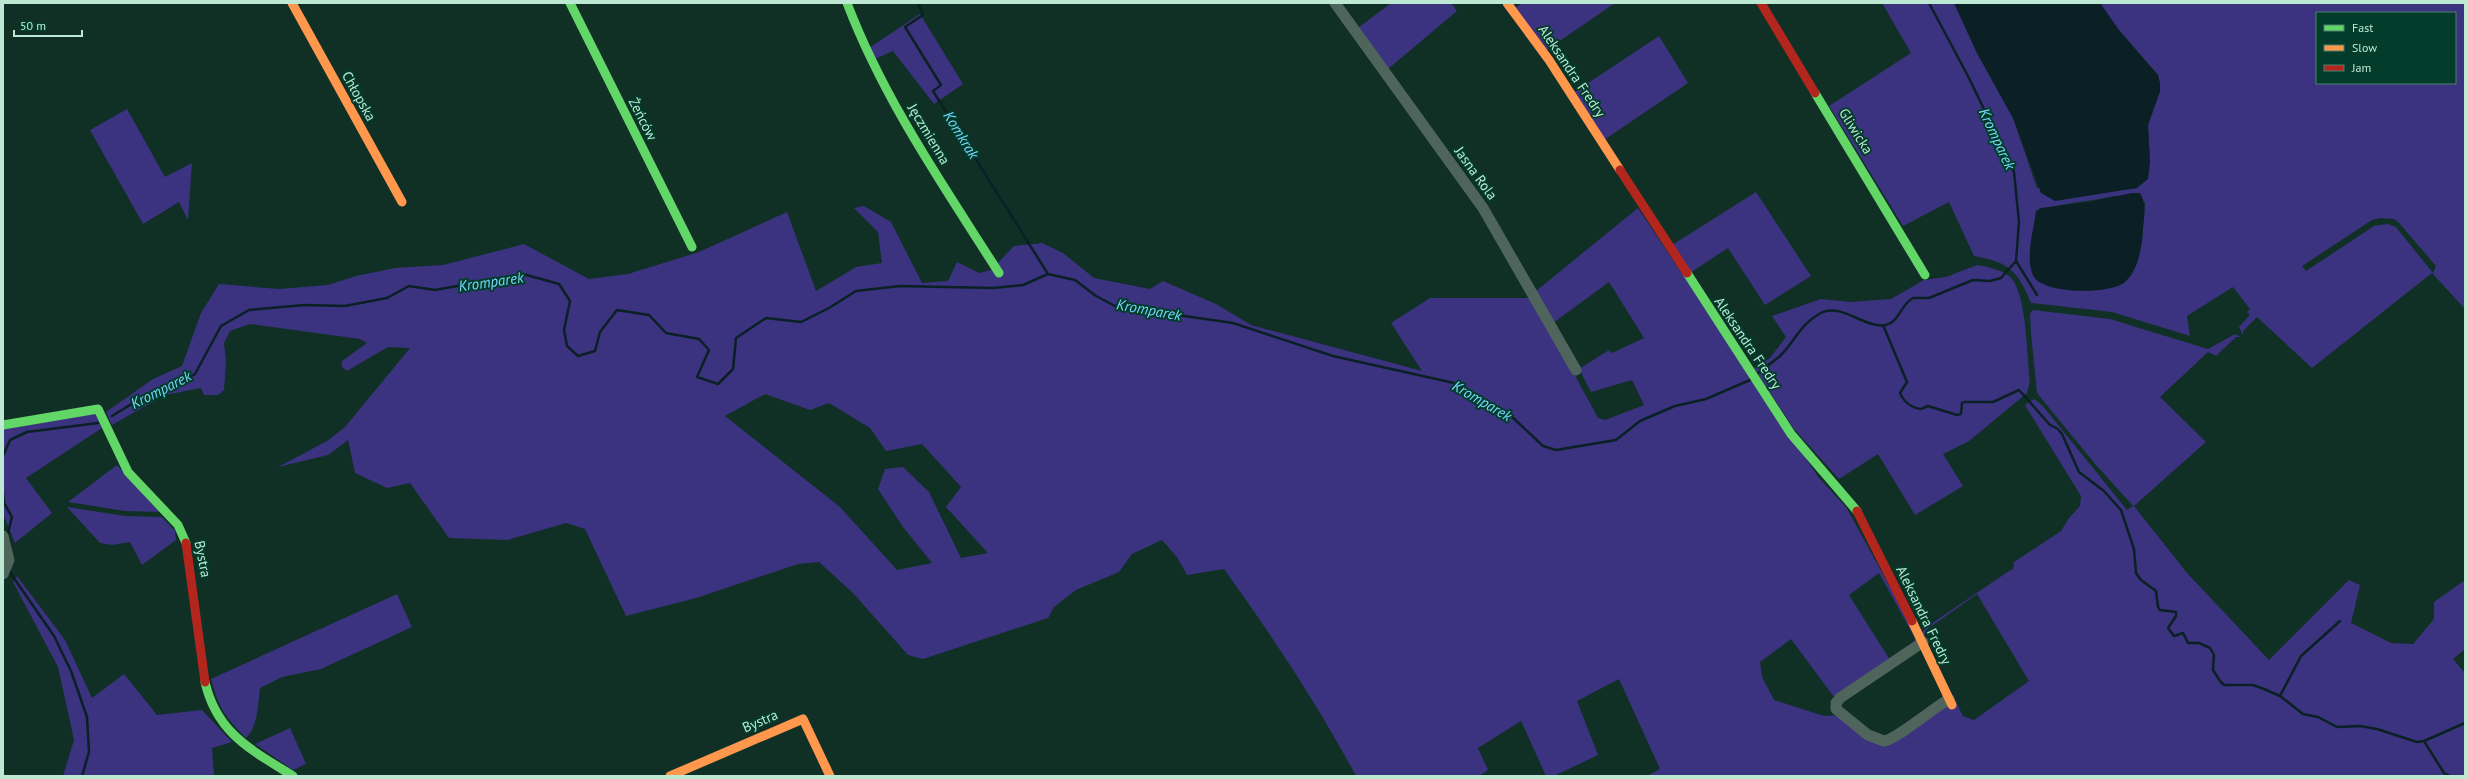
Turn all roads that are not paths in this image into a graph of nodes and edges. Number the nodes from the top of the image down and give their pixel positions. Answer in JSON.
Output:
{"nodes":[{"id":1,"x":292,"y":3,"type":"edge"},
{"id":2,"x":570,"y":3,"type":"edge"},
{"id":3,"x":847,"y":3,"type":"edge"},
{"id":4,"x":1335,"y":3,"type":"edge"},
{"id":5,"x":1507,"y":3,"type":"edge"},
{"id":6,"x":1761,"y":3,"type":"edge"},
{"id":7,"x":402,"y":202,"type":"dead end"},
{"id":8,"x":692,"y":247,"type":"dead end"},
{"id":9,"x":999,"y":273,"type":"dead end"},
{"id":10,"x":1925,"y":275,"type":"dead end"},
{"id":11,"x":1576,"y":370,"type":"dead end"},
{"id":12,"x":3,"y":425,"type":"edge"},
{"id":13,"x":3,"y":536,"type":"edge"},
{"id":14,"x":5,"y":570,"type":"edge"},
{"id":15,"x":1923,"y":642,"type":"junction"},
{"id":16,"x":1950,"y":702,"type":"joint"},
{"id":17,"x":293,"y":776,"type":"edge"},
{"id":18,"x":670,"y":776,"type":"edge"},
{"id":19,"x":830,"y":776,"type":"edge"}],
"edges":[{"from":1,"to":7,"type":"street","name":"Chłopska"},
{"from":2,"to":8,"type":"street","name":"Żeńców"},
{"from":3,"to":9,"type":"street","name":"Jęczmienna"},
{"from":4,"to":11,"type":"street","name":"Jasna Rola"},
{"from":5,"to":15,"type":"street","name":"Aleksandra Fredry"},
{"from":6,"to":10,"type":"street","name":"Gliwicka"},
{"from":12,"to":17,"type":"street","name":"Bystra"},
{"from":13,"to":14,"type":"street"},
{"from":15,"to":16,"type":"street","name":"Aleksandra Fredry"},
{"from":15,"to":16,"type":"street"},
{"from":18,"to":19,"type":"street","name":"Bystra"}]}
